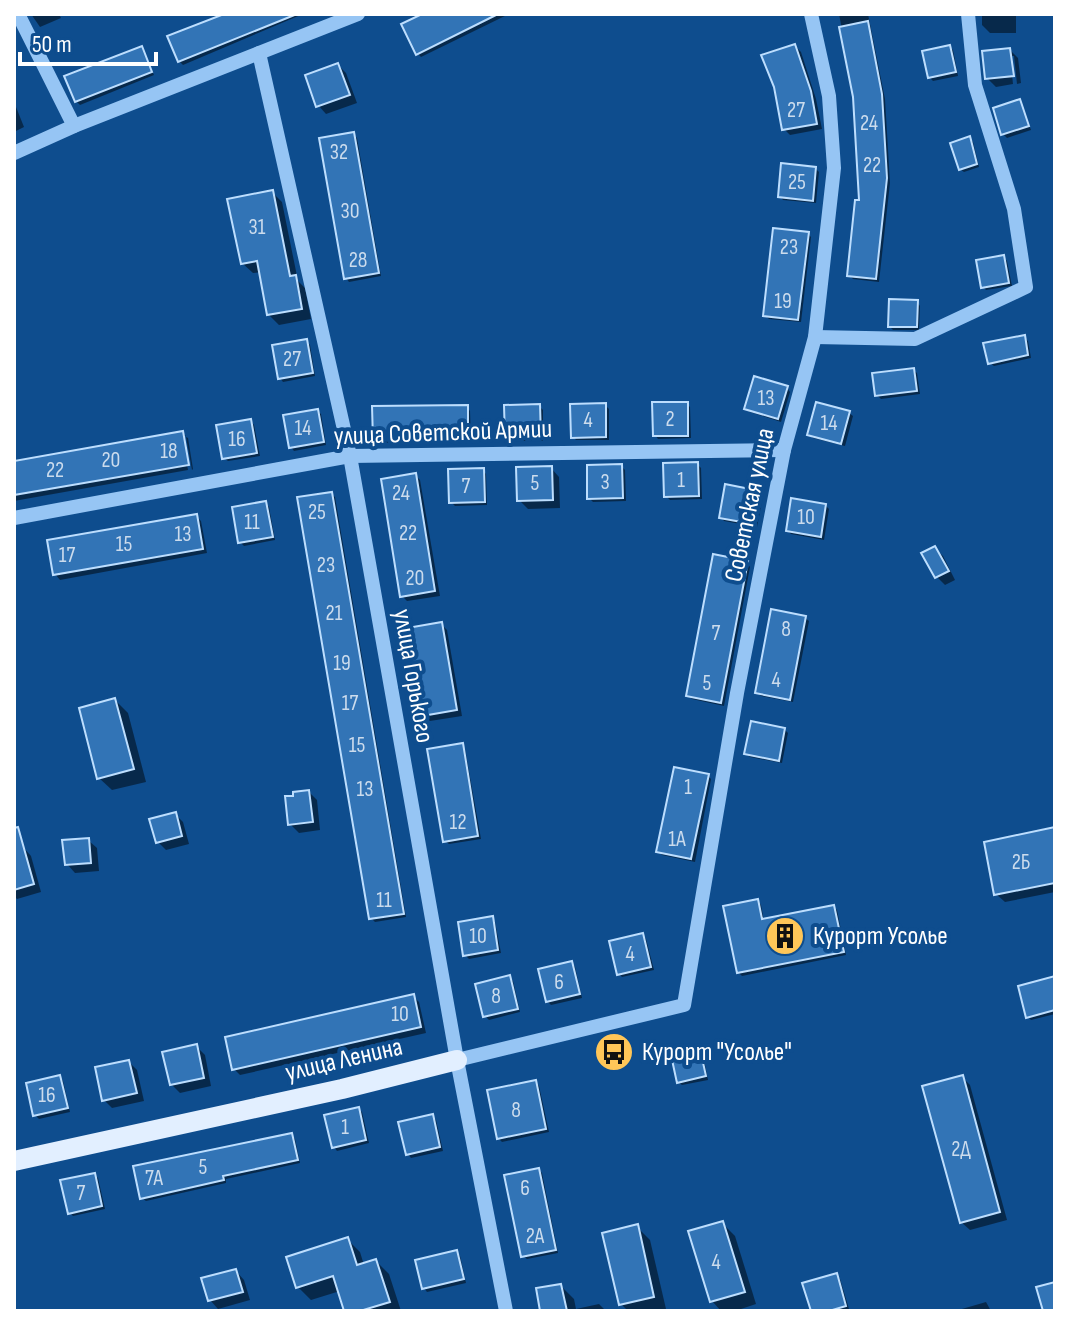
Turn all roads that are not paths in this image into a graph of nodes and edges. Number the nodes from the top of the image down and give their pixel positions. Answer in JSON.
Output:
{"nodes":[{"id":1,"x":18,"y":14,"type":"edge"},
{"id":2,"x":358,"y":14,"type":"edge"},
{"id":3,"x":811,"y":14,"type":"edge"},
{"id":4,"x":968,"y":14,"type":"edge"},
{"id":5,"x":259,"y":53,"type":"junction"},
{"id":6,"x":74,"y":126,"type":"junction"},
{"id":7,"x":14,"y":153,"type":"edge"},
{"id":8,"x":815,"y":337,"type":"junction"},
{"id":9,"x":784,"y":450,"type":"junction"},
{"id":10,"x":350,"y":456,"type":"junction"},
{"id":11,"x":14,"y":518,"type":"edge"},
{"id":12,"x":684,"y":1005,"type":"joint"},
{"id":13,"x":457,"y":1060,"type":"junction"},
{"id":14,"x":14,"y":1161,"type":"edge"},
{"id":15,"x":506,"y":1311,"type":"edge"}],
"edges":[{"from":1,"to":6,"type":"street"},
{"from":2,"to":5,"type":"street"},
{"from":3,"to":8,"type":"street","name":"Советская улица"},
{"from":4,"to":8,"type":"street"},
{"from":5,"to":6,"type":"street"},
{"from":5,"to":10,"type":"street","name":"улица Горького"},
{"from":6,"to":7,"type":"street"},
{"from":8,"to":9,"type":"street","name":"Советская улица"},
{"from":9,"to":10,"type":"street","name":"улица Советской Армии"},
{"from":9,"to":12,"type":"street","name":"Советская улица"},
{"from":10,"to":11,"type":"street","name":"улица Советской Армии"},
{"from":10,"to":13,"type":"street","name":"улица Горького"},
{"from":12,"to":13,"type":"street","name":"улица Ленина"},
{"from":13,"to":14,"type":"main road","name":"улица Ленина"},
{"from":13,"to":15,"type":"street","name":"улица Горького"}]}
